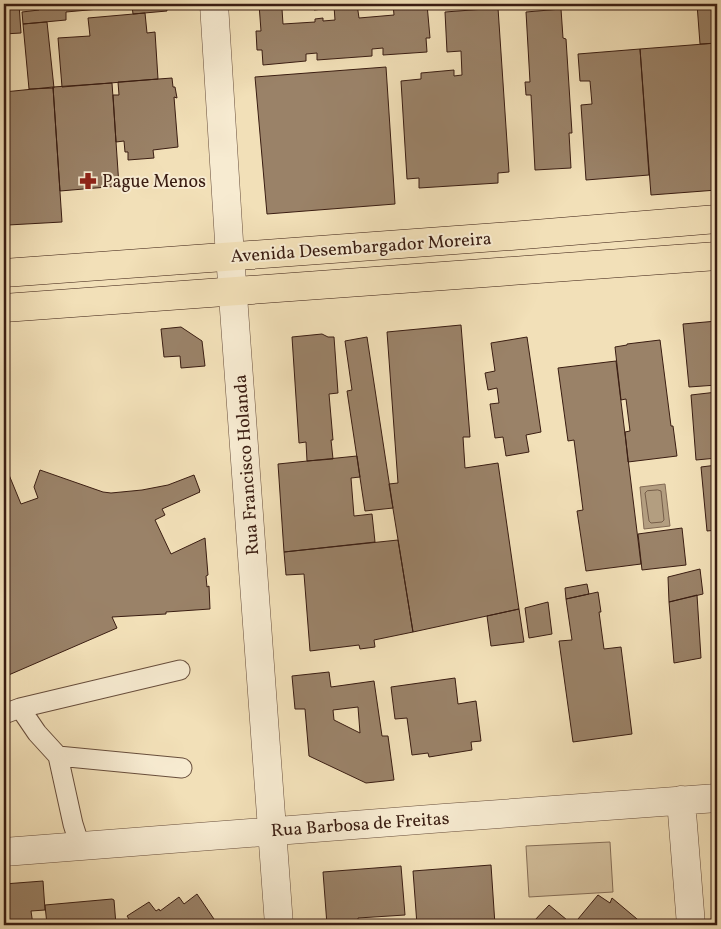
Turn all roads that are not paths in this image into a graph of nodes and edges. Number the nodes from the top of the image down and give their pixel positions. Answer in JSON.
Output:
{"nodes":[{"id":1,"x":214,"y":4,"type":"edge"},
{"id":2,"x":717,"y":219,"type":"edge"},
{"id":3,"x":230,"y":256,"type":"junction"},
{"id":4,"x":717,"y":256,"type":"edge"},
{"id":5,"x":4,"y":273,"type":"edge"},
{"id":6,"x":233,"y":291,"type":"junction"},
{"id":7,"x":4,"y":308,"type":"edge"},
{"id":8,"x":180,"y":670,"type":"dead end"},
{"id":9,"x":12,"y":711,"type":"edge"},
{"id":10,"x":58,"y":756,"type":"junction"},
{"id":11,"x":182,"y":768,"type":"dead end"},
{"id":12,"x":717,"y":798,"type":"edge"},
{"id":13,"x":681,"y":800,"type":"junction"},
{"id":14,"x":273,"y":831,"type":"junction"},
{"id":15,"x":80,"y":846,"type":"junction"},
{"id":16,"x":4,"y":852,"type":"edge"},
{"id":17,"x":279,"y":925,"type":"edge"},
{"id":18,"x":690,"y":925,"type":"edge"}],
"edges":[{"from":1,"to":3,"type":"street","name":"Rua Francisco Holanda"},
{"from":2,"to":3,"type":"main road","name":"Avenida Desembargador Moreira"},
{"from":3,"to":5,"type":"main road","name":"Avenida Desembargador Moreira"},
{"from":3,"to":6,"type":"street","name":"Rua Francisco Holanda"},
{"from":4,"to":6,"type":"main road","name":"Avenida Desembargador Moreira"},
{"from":6,"to":7,"type":"main road","name":"Avenida Desembargador Moreira"},
{"from":6,"to":14,"type":"street","name":"Rua Francisco Holanda"},
{"from":8,"to":9,"type":"lane"},
{"from":9,"to":10,"type":"lane"},
{"from":10,"to":11,"type":"lane"},
{"from":10,"to":15,"type":"lane"},
{"from":12,"to":13,"type":"street","name":"Rua Barbosa de Freitas"},
{"from":13,"to":14,"type":"street","name":"Rua Barbosa de Freitas"},
{"from":13,"to":18,"type":"street"},
{"from":14,"to":15,"type":"street","name":"Rua Barbosa de Freitas"},
{"from":14,"to":17,"type":"street","name":"Rua Francisco Holanda"},
{"from":15,"to":16,"type":"street","name":"Rua Barbosa de Freitas"}]}
